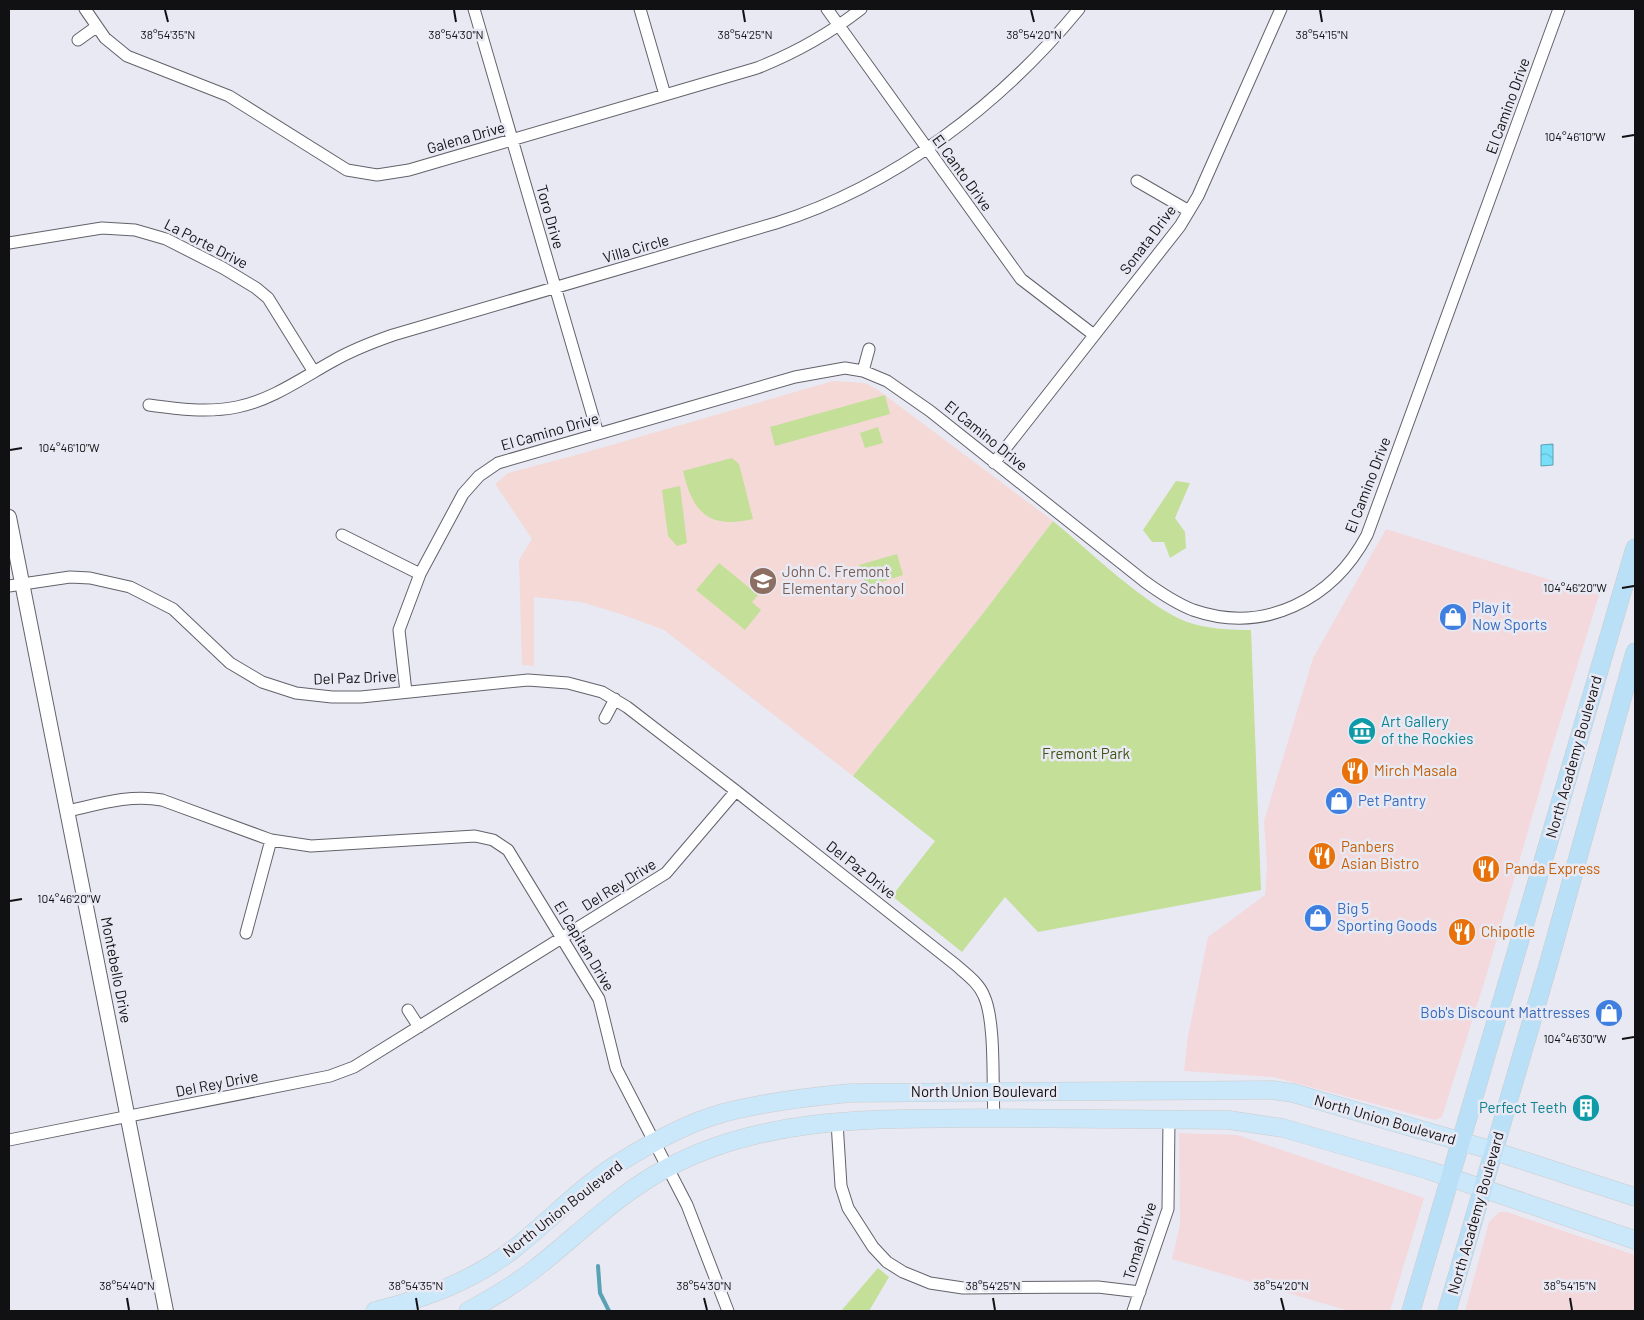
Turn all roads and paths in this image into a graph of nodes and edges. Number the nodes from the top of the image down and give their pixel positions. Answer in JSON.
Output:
{"nodes":[{"id":1,"x":85,"y":9,"type":"edge"},
{"id":2,"x":474,"y":9,"type":"edge"},
{"id":3,"x":640,"y":9,"type":"edge"},
{"id":4,"x":827,"y":9,"type":"edge"},
{"id":5,"x":861,"y":9,"type":"edge"},
{"id":6,"x":1079,"y":9,"type":"edge"},
{"id":7,"x":1282,"y":9,"type":"edge"},
{"id":8,"x":1559,"y":9,"type":"edge"},
{"id":9,"x":839,"y":26,"type":"junction"},
{"id":10,"x":96,"y":27,"type":"junction"},
{"id":11,"x":78,"y":40,"type":"dead end"},
{"id":12,"x":665,"y":95,"type":"junction"},
{"id":13,"x":512,"y":140,"type":"junction"},
{"id":14,"x":925,"y":149,"type":"junction"},
{"id":15,"x":1137,"y":181,"type":"dead end"},
{"id":16,"x":1189,"y":211,"type":"junction"},
{"id":17,"x":9,"y":243,"type":"edge"},
{"id":18,"x":556,"y":288,"type":"junction"},
{"id":19,"x":1094,"y":335,"type":"junction"},
{"id":20,"x":869,"y":349,"type":"dead end"},
{"id":21,"x":863,"y":371,"type":"junction"},
{"id":22,"x":314,"y":372,"type":"junction"},
{"id":23,"x":149,"y":405,"type":"dead end"},
{"id":24,"x":598,"y":434,"type":"junction"},
{"id":25,"x":994,"y":463,"type":"junction"},
{"id":26,"x":9,"y":517,"type":"edge"},
{"id":27,"x":342,"y":535,"type":"dead end"},
{"id":28,"x":1635,"y":548,"type":"edge"},
{"id":29,"x":420,"y":574,"type":"junction"},
{"id":30,"x":15,"y":584,"type":"edge"},
{"id":31,"x":1635,"y":652,"type":"edge"},
{"id":32,"x":406,"y":692,"type":"junction"},
{"id":33,"x":614,"y":699,"type":"junction"},
{"id":34,"x":605,"y":718,"type":"dead end"},
{"id":35,"x":736,"y":790,"type":"junction"},
{"id":36,"x":68,"y":811,"type":"junction"},
{"id":37,"x":271,"y":840,"type":"junction"},
{"id":38,"x":246,"y":933,"type":"dead end"},
{"id":39,"x":562,"y":938,"type":"junction"},
{"id":40,"x":408,"y":1010,"type":"dead end"},
{"id":41,"x":419,"y":1026,"type":"junction"},
{"id":42,"x":992,"y":1092,"type":"junction"},
{"id":43,"x":128,"y":1117,"type":"junction"},
{"id":44,"x":994,"y":1118,"type":"junction"},
{"id":45,"x":1169,"y":1119,"type":"junction"},
{"id":46,"x":837,"y":1122,"type":"junction"},
{"id":47,"x":9,"y":1140,"type":"edge"},
{"id":48,"x":654,"y":1142,"type":"junction"},
{"id":49,"x":1461,"y":1142,"type":"junction"},
{"id":50,"x":1494,"y":1152,"type":"junction"},
{"id":51,"x":668,"y":1167,"type":"junction"},
{"id":52,"x":1450,"y":1178,"type":"junction"},
{"id":53,"x":1482,"y":1188,"type":"junction"},
{"id":54,"x":1635,"y":1197,"type":"edge"},
{"id":55,"x":1635,"y":1240,"type":"edge"},
{"id":56,"x":1140,"y":1292,"type":"junction"},
{"id":57,"x":166,"y":1311,"type":"edge"},
{"id":58,"x":375,"y":1311,"type":"edge"},
{"id":59,"x":468,"y":1311,"type":"edge"},
{"id":60,"x":728,"y":1311,"type":"edge"},
{"id":61,"x":1133,"y":1311,"type":"edge"},
{"id":62,"x":1411,"y":1311,"type":"edge"},
{"id":63,"x":1447,"y":1311,"type":"edge"}],
"edges":[{"from":1,"to":10,"type":"street","name":"Galena Drive"},
{"from":2,"to":13,"type":"street","name":"Toro Drive"},
{"from":3,"to":12,"type":"street"},
{"from":4,"to":9,"type":"street","name":"El Canto Drive"},
{"from":5,"to":9,"type":"street","name":"Galena Drive"},
{"from":6,"to":14,"type":"street","name":"Villa Circle"},
{"from":7,"to":16,"type":"street","name":"Sonata Drive"},
{"from":8,"to":25,"type":"street","name":"El Camino Drive"},
{"from":9,"to":12,"type":"street","name":"Galena Drive"},
{"from":9,"to":14,"type":"street","name":"El Canto Drive"},
{"from":10,"to":11,"type":"street"},
{"from":10,"to":13,"type":"street","name":"Galena Drive"},
{"from":12,"to":13,"type":"street","name":"Galena Drive"},
{"from":13,"to":18,"type":"street","name":"Toro Drive"},
{"from":14,"to":18,"type":"street","name":"Villa Circle"},
{"from":14,"to":19,"type":"street","name":"El Canto Drive"},
{"from":15,"to":16,"type":"street"},
{"from":16,"to":19,"type":"street","name":"Sonata Drive"},
{"from":17,"to":22,"type":"street","name":"La Porte Drive"},
{"from":18,"to":22,"type":"street","name":"Villa Circle"},
{"from":18,"to":24,"type":"street","name":"Toro Drive"},
{"from":19,"to":25,"type":"street","name":"Sonata Drive"},
{"from":20,"to":21,"type":"street"},
{"from":21,"to":24,"type":"street","name":"El Camino Drive"},
{"from":21,"to":25,"type":"street","name":"El Camino Drive"},
{"from":22,"to":23,"type":"street","name":"Villa Circle"},
{"from":24,"to":29,"type":"street","name":"El Camino Drive"},
{"from":26,"to":30,"type":"street","name":"Montebello Drive"},
{"from":27,"to":29,"type":"street"},
{"from":28,"to":49,"type":"highway","name":"North Academy Boulevard"},
{"from":29,"to":32,"type":"street","name":"El Camino Drive"},
{"from":30,"to":32,"type":"street","name":"Del Paz Drive"},
{"from":30,"to":36,"type":"street","name":"Montebello Drive"},
{"from":31,"to":50,"type":"highway","name":"North Academy Boulevard"},
{"from":32,"to":33,"type":"street","name":"Del Paz Drive"},
{"from":33,"to":34,"type":"street"},
{"from":33,"to":35,"type":"street","name":"Del Paz Drive"},
{"from":35,"to":39,"type":"street","name":"Del Rey Drive"},
{"from":35,"to":42,"type":"street","name":"Del Paz Drive"},
{"from":36,"to":37,"type":"street","name":"El Capitan Drive"},
{"from":36,"to":43,"type":"street","name":"Montebello Drive"},
{"from":37,"to":38,"type":"street"},
{"from":37,"to":39,"type":"street","name":"El Capitan Drive"},
{"from":39,"to":41,"type":"street","name":"Del Rey Drive"},
{"from":39,"to":48,"type":"street","name":"El Capitan Drive"},
{"from":40,"to":41,"type":"street"},
{"from":41,"to":43,"type":"street","name":"Del Rey Drive"},
{"from":42,"to":44,"type":"street","name":"Del Paz Drive"},
{"from":42,"to":48,"type":"main road","name":"North Union Boulevard"},
{"from":42,"to":49,"type":"main road","name":"North Union Boulevard"},
{"from":43,"to":47,"type":"street","name":"Del Rey Drive"},
{"from":43,"to":57,"type":"street","name":"Montebello Drive"},
{"from":44,"to":45,"type":"main road","name":"North Union Boulevard"},
{"from":44,"to":46,"type":"main road","name":"North Union Boulevard"},
{"from":45,"to":52,"type":"main road","name":"North Union Boulevard"},
{"from":45,"to":56,"type":"street","name":"Tomah Drive"},
{"from":46,"to":51,"type":"main road","name":"North Union Boulevard"},
{"from":46,"to":56,"type":"street"},
{"from":48,"to":51,"type":"street","name":"El Capitan Drive"},
{"from":48,"to":58,"type":"main road","name":"North Union Boulevard"},
{"from":49,"to":50,"type":"main road","name":"North Union Boulevard"},
{"from":49,"to":52,"type":"highway","name":"North Academy Boulevard"},
{"from":50,"to":53,"type":"highway","name":"North Academy Boulevard"},
{"from":50,"to":54,"type":"main road","name":"North Union Boulevard"},
{"from":51,"to":59,"type":"main road","name":"North Union Boulevard"},
{"from":51,"to":60,"type":"street","name":"El Capitan Drive"},
{"from":52,"to":53,"type":"main road","name":"North Union Boulevard"},
{"from":52,"to":62,"type":"highway","name":"North Academy Boulevard"},
{"from":53,"to":55,"type":"main road","name":"North Union Boulevard"},
{"from":53,"to":63,"type":"highway","name":"North Academy Boulevard"},
{"from":56,"to":61,"type":"street","name":"Tomah Drive"}]}
